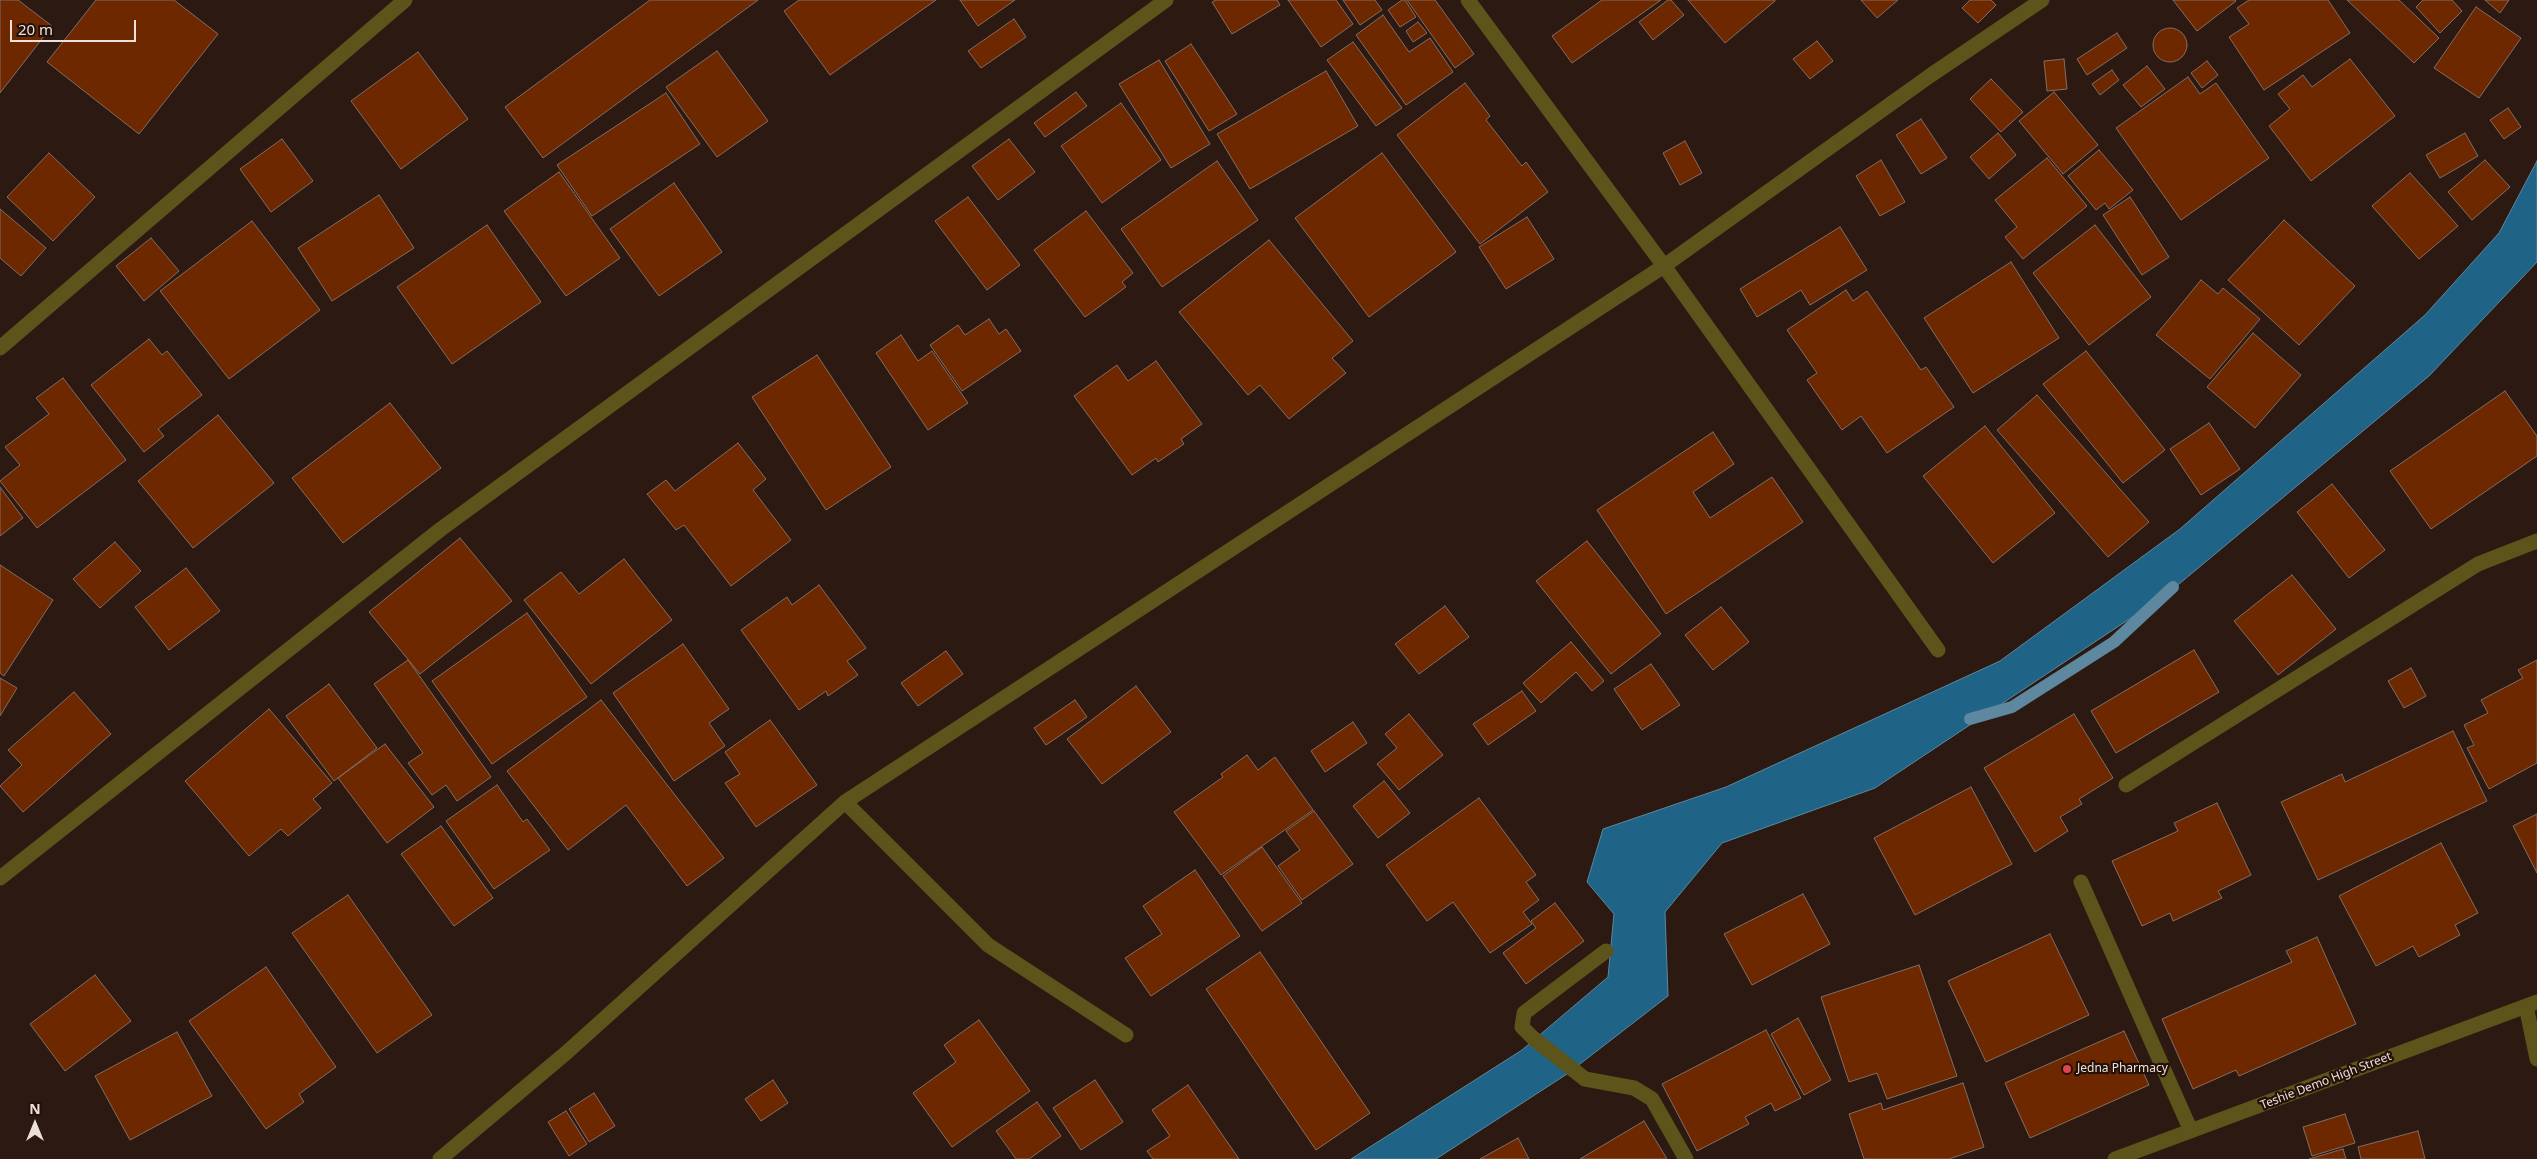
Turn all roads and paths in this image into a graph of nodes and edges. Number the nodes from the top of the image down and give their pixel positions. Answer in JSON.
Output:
{"nodes":[{"id":1,"x":405,"y":0,"type":"edge"},
{"id":2,"x":1166,"y":0,"type":"edge"},
{"id":3,"x":1468,"y":0,"type":"edge"},
{"id":4,"x":2042,"y":0,"type":"edge"},
{"id":5,"x":1664,"y":266,"type":"junction"},
{"id":6,"x":0,"y":348,"type":"edge"},
{"id":7,"x":2537,"y":541,"type":"edge"},
{"id":8,"x":1938,"y":650,"type":"dead end"},
{"id":9,"x":2126,"y":785,"type":"dead end"},
{"id":10,"x":844,"y":802,"type":"junction"},
{"id":11,"x":0,"y":878,"type":"edge"},
{"id":12,"x":2081,"y":882,"type":"dead end"},
{"id":13,"x":1606,"y":951,"type":"dead end"},
{"id":14,"x":2532,"y":1004,"type":"edge"},
{"id":15,"x":1126,"y":1035,"type":"dead end"},
{"id":16,"x":2537,"y":1059,"type":"edge"},
{"id":17,"x":2191,"y":1131,"type":"junction"},
{"id":18,"x":440,"y":1159,"type":"edge"},
{"id":19,"x":1686,"y":1159,"type":"edge"},
{"id":20,"x":2115,"y":1159,"type":"edge"}],
"edges":[{"from":1,"to":6,"type":"street"},
{"from":2,"to":11,"type":"street"},
{"from":3,"to":5,"type":"street"},
{"from":4,"to":5,"type":"street"},
{"from":5,"to":8,"type":"street"},
{"from":5,"to":10,"type":"street"},
{"from":7,"to":9,"type":"street"},
{"from":10,"to":15,"type":"street"},
{"from":10,"to":18,"type":"street"},
{"from":12,"to":17,"type":"street"},
{"from":13,"to":19,"type":"street"},
{"from":14,"to":16,"type":"street"},
{"from":14,"to":17,"type":"street","name":"Teshie Demo High Street"},
{"from":17,"to":20,"type":"street","name":"Teshie Demo High Street"}]}
